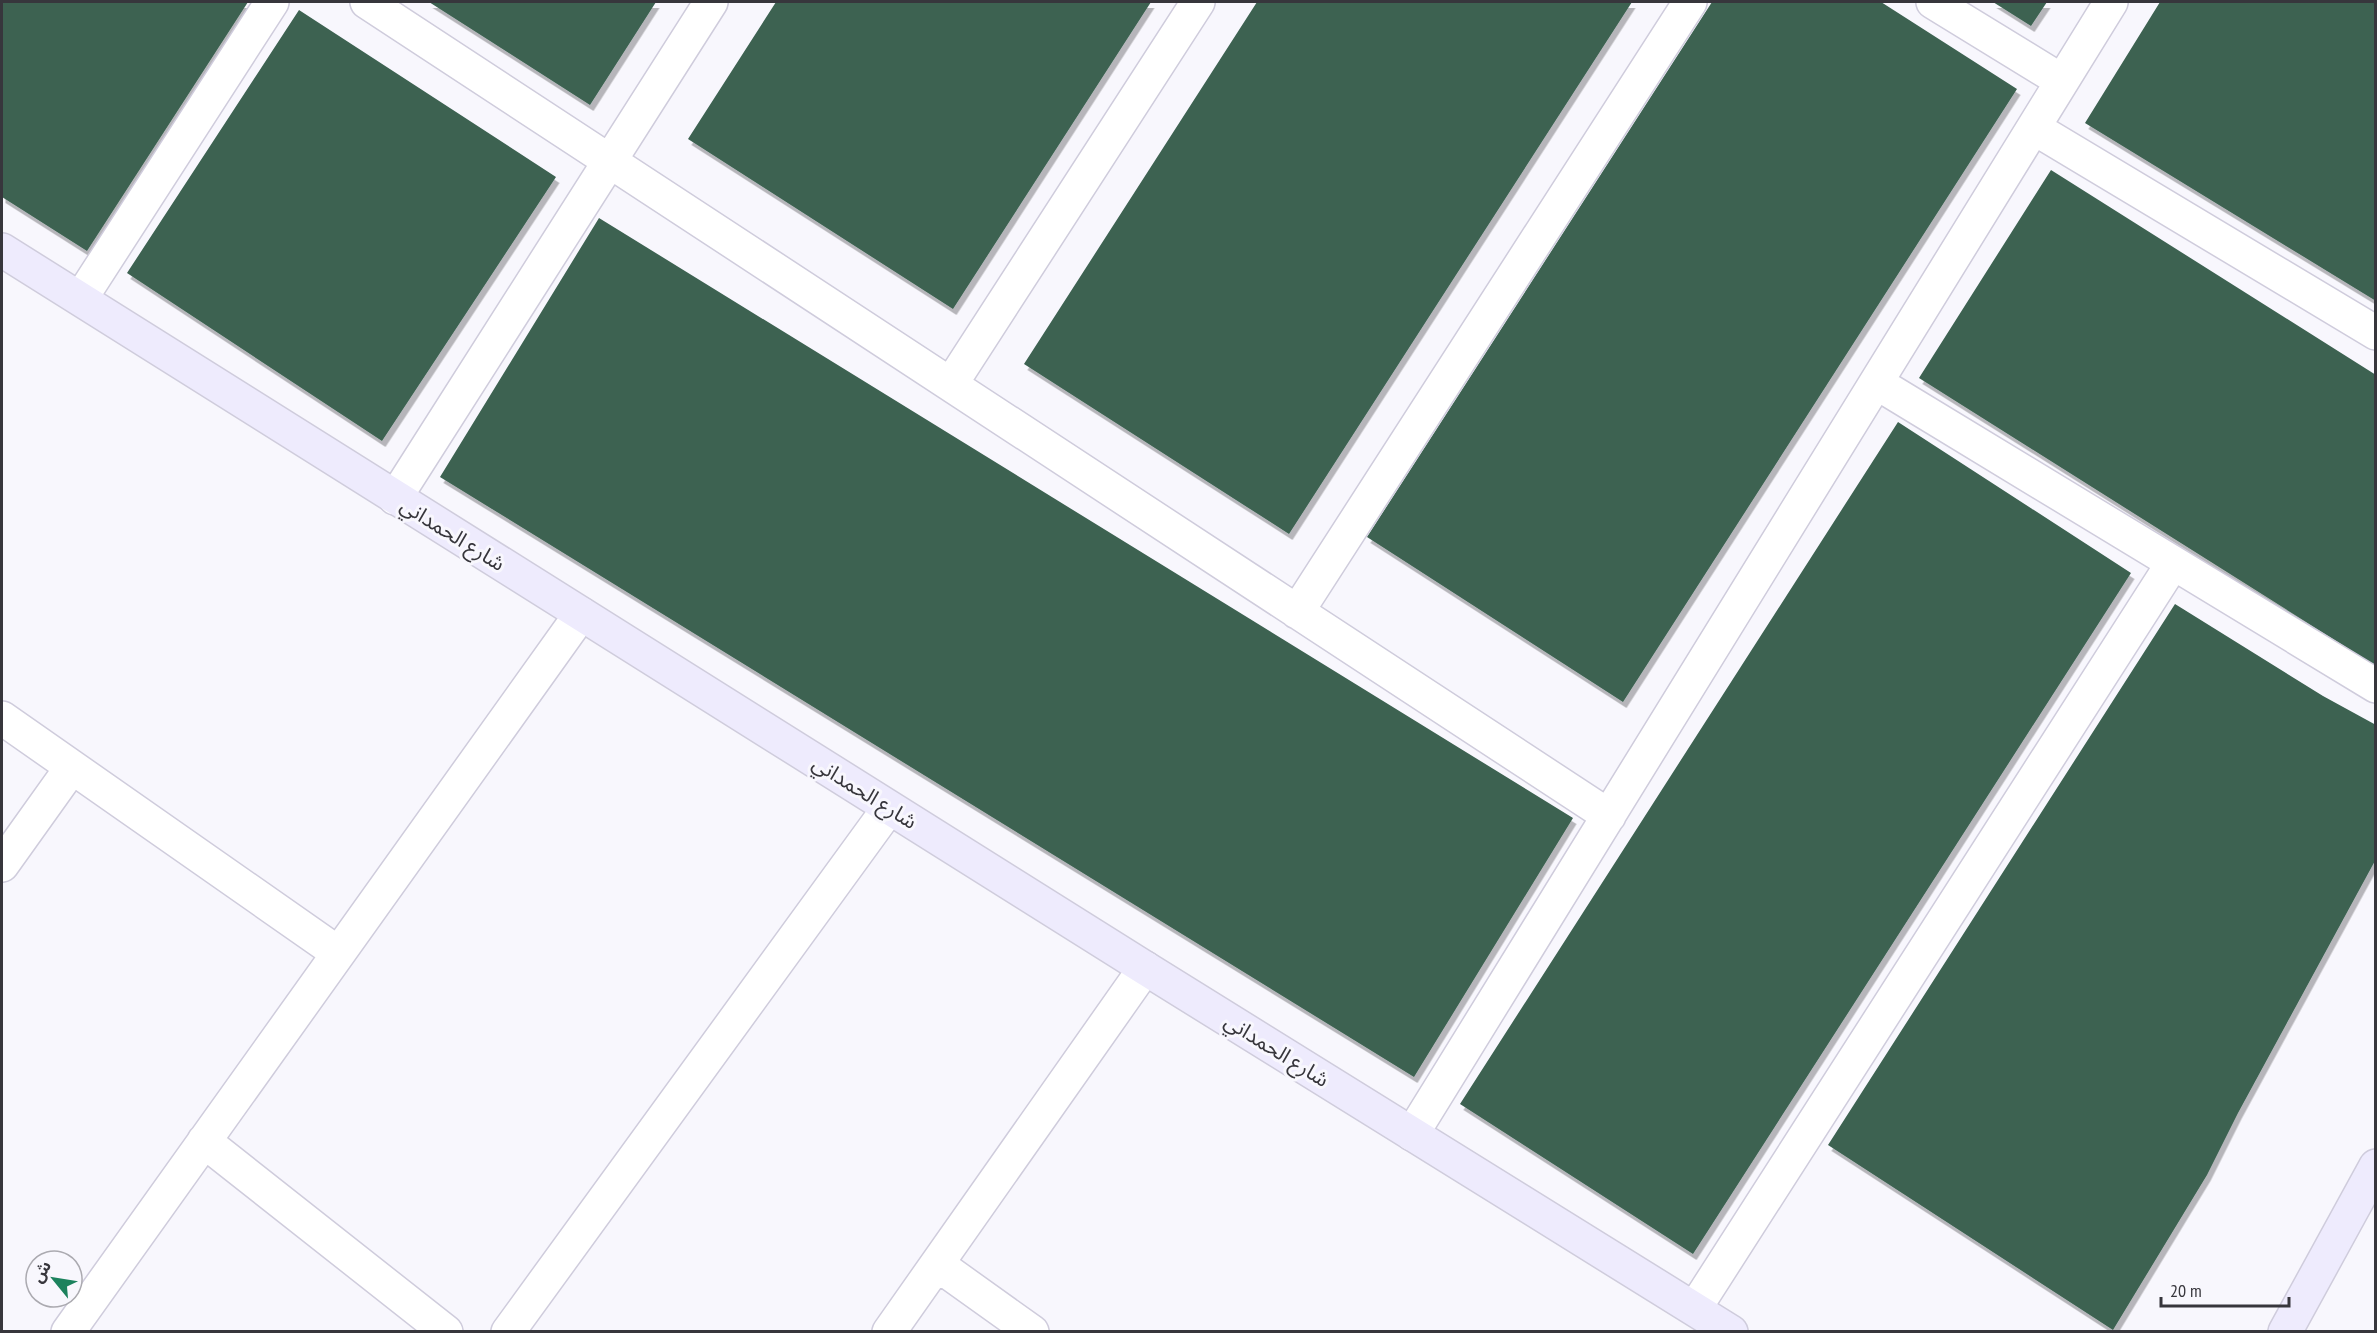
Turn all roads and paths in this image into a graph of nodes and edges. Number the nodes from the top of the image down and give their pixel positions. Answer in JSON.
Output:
{"nodes":[{"id":1,"x":272,"y":2,"type":"edge"},
{"id":2,"x":367,"y":2,"type":"edge"},
{"id":3,"x":711,"y":2,"type":"edge"},
{"id":4,"x":1198,"y":2,"type":"edge"},
{"id":5,"x":1690,"y":2,"type":"edge"},
{"id":6,"x":1933,"y":2,"type":"edge"},
{"id":7,"x":2111,"y":2,"type":"edge"},
{"id":8,"x":2062,"y":81,"type":"junction"},
{"id":9,"x":2034,"y":128,"type":"junction"},
{"id":10,"x":610,"y":161,"type":"junction"},
{"id":11,"x":2,"y":250,"type":"edge"},
{"id":12,"x":81,"y":298,"type":"junction"},
{"id":13,"x":2376,"y":333,"type":"edge"},
{"id":14,"x":1877,"y":383,"type":"junction"},
{"id":15,"x":951,"y":384,"type":"junction"},
{"id":16,"x":395,"y":498,"type":"junction"},
{"id":17,"x":2173,"y":563,"type":"junction"},
{"id":18,"x":1297,"y":612,"type":"junction"},
{"id":19,"x":581,"y":614,"type":"junction"},
{"id":20,"x":2376,"y":686,"type":"edge"},
{"id":21,"x":2,"y":718,"type":"edge"},
{"id":22,"x":72,"y":767,"type":"junction"},
{"id":23,"x":890,"y":808,"type":"junction"},
{"id":24,"x":1609,"y":816,"type":"junction"},
{"id":25,"x":2,"y":865,"type":"edge"},
{"id":26,"x":338,"y":953,"type":"junction"},
{"id":27,"x":1145,"y":968,"type":"junction"},
{"id":28,"x":1412,"y":1134,"type":"junction"},
{"id":29,"x":204,"y":1141,"type":"junction"},
{"id":30,"x":2376,"y":1166,"type":"edge"},
{"id":31,"x":937,"y":1264,"type":"junction"},
{"id":32,"x":1695,"y":1308,"type":"junction"},
{"id":33,"x":68,"y":1332,"type":"edge"},
{"id":34,"x":446,"y":1332,"type":"edge"},
{"id":35,"x":508,"y":1332,"type":"edge"},
{"id":36,"x":889,"y":1332,"type":"edge"},
{"id":37,"x":1032,"y":1332,"type":"edge"},
{"id":38,"x":1731,"y":1332,"type":"edge"},
{"id":39,"x":2285,"y":1332,"type":"edge"}],
"edges":[{"from":1,"to":12,"type":"street"},
{"from":2,"to":10,"type":"street"},
{"from":3,"to":10,"type":"street"},
{"from":4,"to":15,"type":"street"},
{"from":5,"to":18,"type":"street"},
{"from":6,"to":8,"type":"street"},
{"from":7,"to":8,"type":"street"},
{"from":8,"to":9,"type":"street"},
{"from":9,"to":13,"type":"street"},
{"from":9,"to":14,"type":"street"},
{"from":10,"to":15,"type":"street"},
{"from":10,"to":16,"type":"street"},
{"from":11,"to":12,"type":"street","name":"شارع الحمداني"},
{"from":12,"to":16,"type":"street","name":"شارع الحمداني"},
{"from":14,"to":17,"type":"street"},
{"from":14,"to":24,"type":"street"},
{"from":15,"to":18,"type":"street"},
{"from":16,"to":19,"type":"street","name":"شارع الحمداني"},
{"from":17,"to":20,"type":"street"},
{"from":17,"to":32,"type":"street"},
{"from":18,"to":24,"type":"street"},
{"from":19,"to":23,"type":"street","name":"شارع الحمداني"},
{"from":19,"to":26,"type":"street"},
{"from":21,"to":22,"type":"street"},
{"from":22,"to":25,"type":"street"},
{"from":22,"to":26,"type":"street"},
{"from":23,"to":27,"type":"street","name":"شارع الحمداني"},
{"from":23,"to":35,"type":"street"},
{"from":24,"to":28,"type":"street"},
{"from":26,"to":29,"type":"street"},
{"from":27,"to":28,"type":"street","name":"شارع الحمداني"},
{"from":27,"to":31,"type":"street"},
{"from":28,"to":32,"type":"street","name":"شارع الحمداني"},
{"from":29,"to":33,"type":"street"},
{"from":29,"to":34,"type":"street"},
{"from":30,"to":39,"type":"street"},
{"from":31,"to":36,"type":"street"},
{"from":31,"to":37,"type":"street"},
{"from":32,"to":38,"type":"street","name":"شارع الحمداني"}]}
